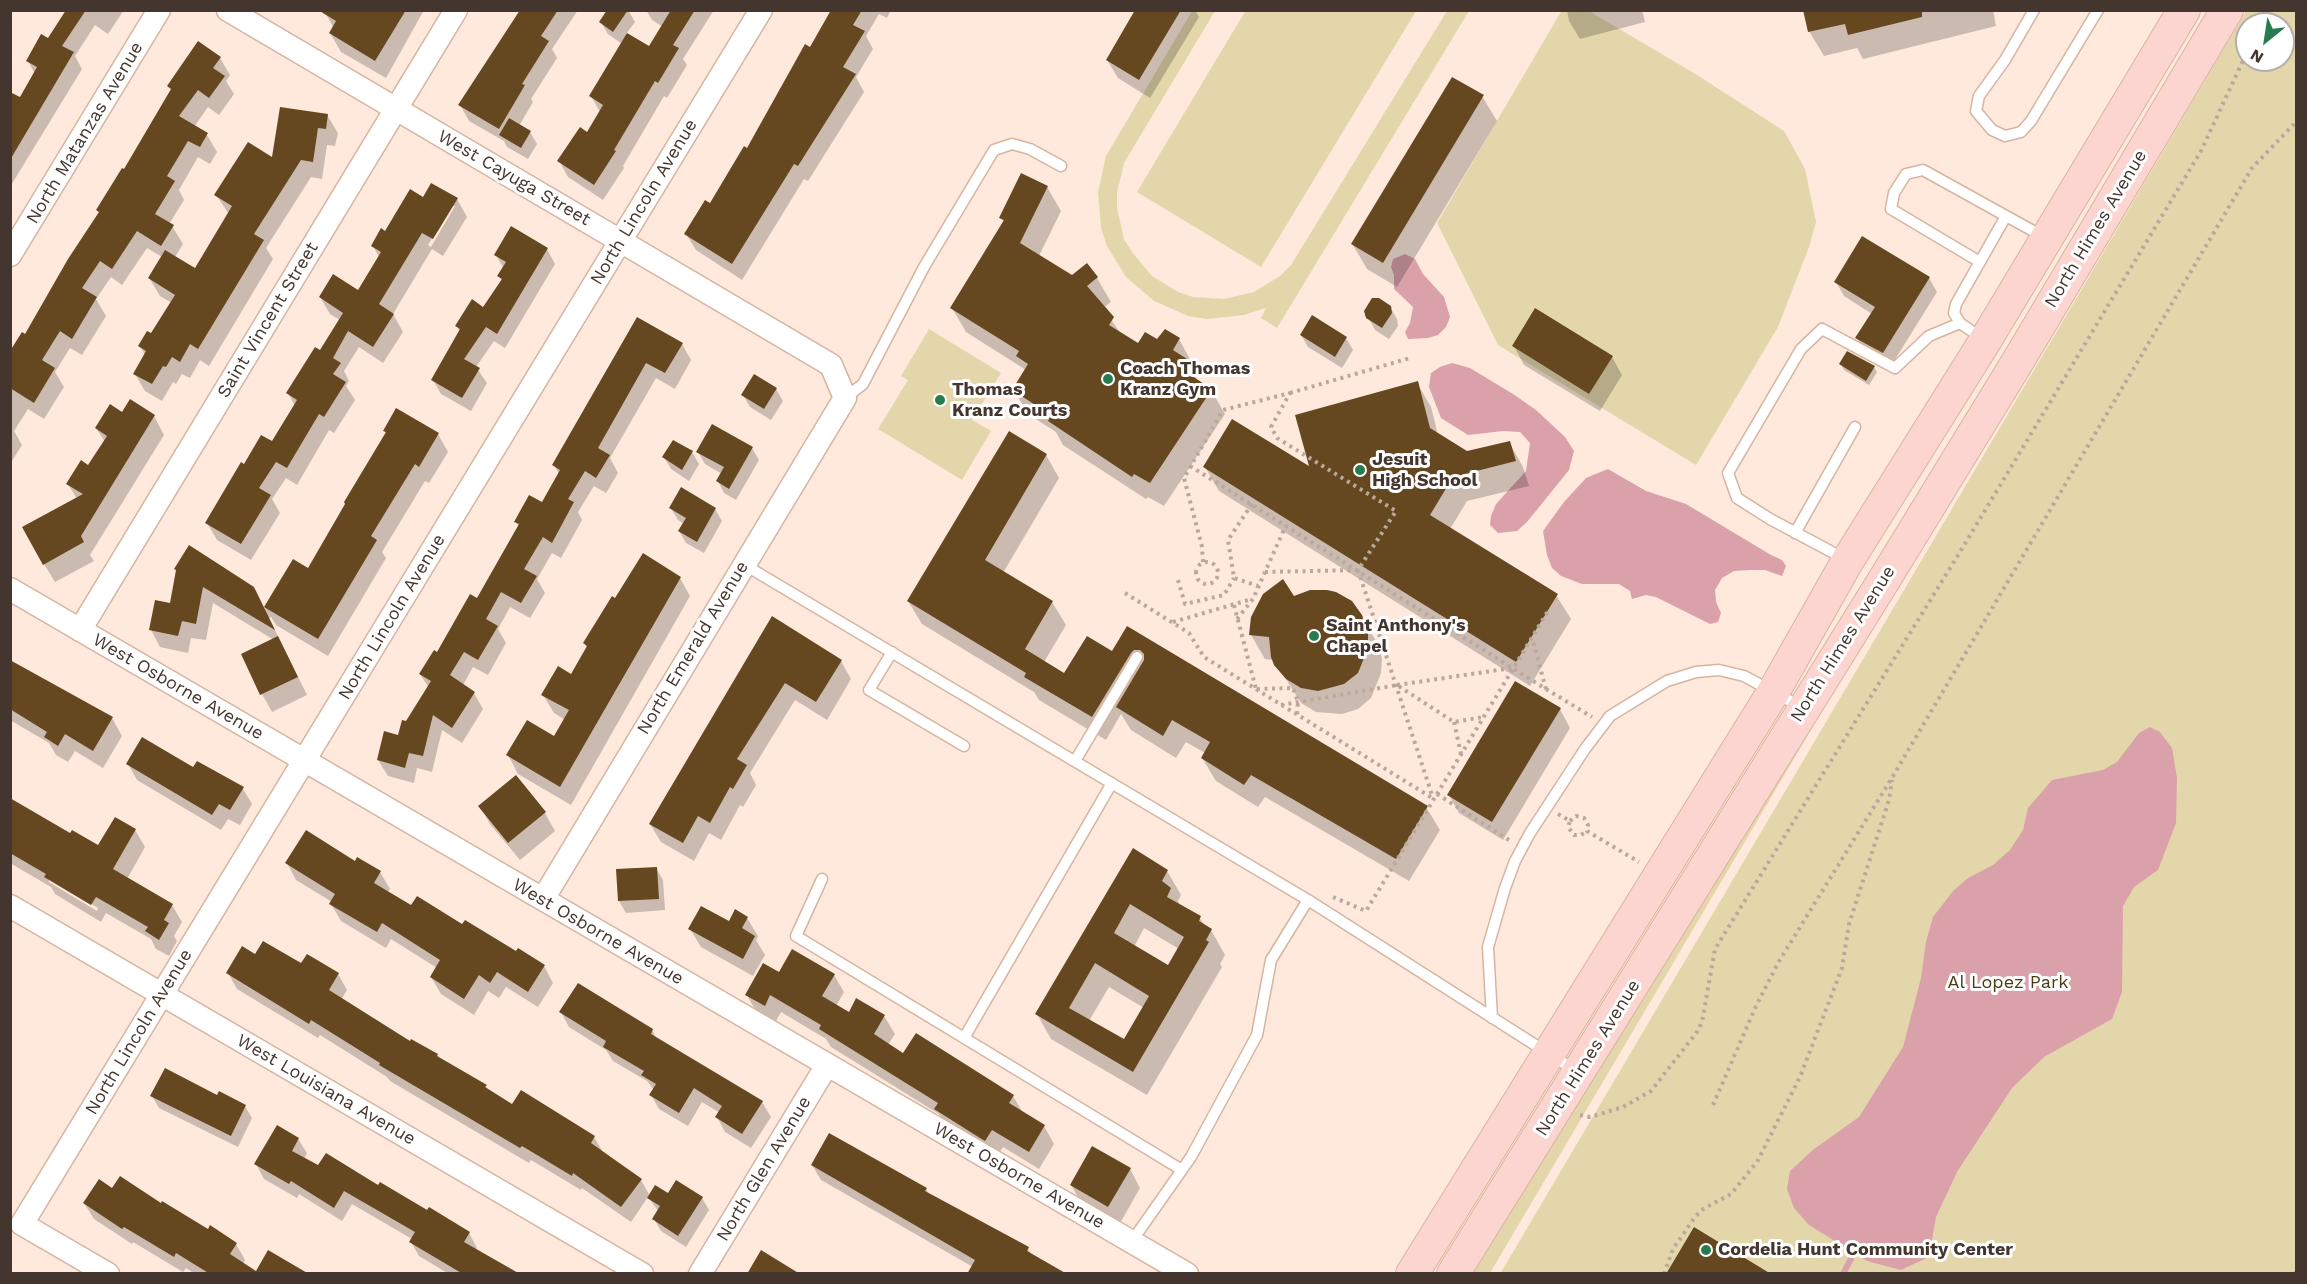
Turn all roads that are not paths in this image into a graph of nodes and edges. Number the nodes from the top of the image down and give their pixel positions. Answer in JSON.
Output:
{"nodes":[{"id":1,"x":159,"y":10,"type":"edge"},
{"id":2,"x":228,"y":10,"type":"edge"},
{"id":3,"x":456,"y":10,"type":"edge"},
{"id":4,"x":761,"y":10,"type":"edge"},
{"id":5,"x":2034,"y":10,"type":"edge"},
{"id":6,"x":2098,"y":10,"type":"edge"},
{"id":7,"x":2184,"y":10,"type":"edge"},
{"id":8,"x":2227,"y":10,"type":"edge"},
{"id":9,"x":2127,"y":106,"type":"junction"},
{"id":10,"x":397,"y":109,"type":"junction"},
{"id":11,"x":2159,"y":122,"type":"junction"},
{"id":12,"x":1061,"y":166,"type":"dead end"},
{"id":13,"x":2006,"y":216,"type":"junction"},
{"id":14,"x":2047,"y":239,"type":"junction"},
{"id":15,"x":621,"y":240,"type":"junction"},
{"id":16,"x":10,"y":255,"type":"edge"},
{"id":17,"x":1980,"y":262,"type":"junction"},
{"id":18,"x":1960,"y":322,"type":"junction"},
{"id":19,"x":1985,"y":341,"type":"junction"},
{"id":20,"x":2018,"y":361,"type":"junction"},
{"id":21,"x":844,"y":398,"type":"junction"},
{"id":22,"x":1855,"y":427,"type":"dead end"},
{"id":23,"x":1795,"y":533,"type":"junction"},
{"id":24,"x":1848,"y":560,"type":"junction"},
{"id":25,"x":743,"y":564,"type":"junction"},
{"id":26,"x":1884,"y":580,"type":"junction"},
{"id":27,"x":10,"y":590,"type":"edge"},
{"id":28,"x":80,"y":630,"type":"junction"},
{"id":29,"x":892,"y":652,"type":"junction"},
{"id":30,"x":1137,"y":657,"type":"dead end"},
{"id":31,"x":1774,"y":691,"type":"junction"},
{"id":32,"x":1803,"y":708,"type":"junction"},
{"id":33,"x":964,"y":746,"type":"dead end"},
{"id":34,"x":304,"y":761,"type":"junction"},
{"id":35,"x":1075,"y":761,"type":"junction"},
{"id":36,"x":1112,"y":783,"type":"junction"},
{"id":37,"x":822,"y":879,"type":"dead end"},
{"id":38,"x":543,"y":899,"type":"junction"},
{"id":39,"x":1308,"y":900,"type":"junction"},
{"id":40,"x":10,"y":906,"type":"edge"},
{"id":41,"x":162,"y":994,"type":"junction"},
{"id":42,"x":1492,"y":1018,"type":"junction"},
{"id":43,"x":964,"y":1038,"type":"junction"},
{"id":44,"x":1548,"y":1055,"type":"junction"},
{"id":45,"x":827,"y":1065,"type":"junction"},
{"id":46,"x":1579,"y":1073,"type":"junction"},
{"id":47,"x":1182,"y":1170,"type":"junction"},
{"id":48,"x":1132,"y":1241,"type":"junction"},
{"id":49,"x":108,"y":1274,"type":"edge"},
{"id":50,"x":642,"y":1274,"type":"edge"},
{"id":51,"x":700,"y":1274,"type":"edge"},
{"id":52,"x":1187,"y":1274,"type":"edge"},
{"id":53,"x":1412,"y":1274,"type":"edge"},
{"id":54,"x":1453,"y":1274,"type":"edge"}],
"edges":[{"from":1,"to":16,"type":"street","name":"North Matanzas Avenue"},
{"from":2,"to":10,"type":"street","name":"West Cayuga Street"},
{"from":3,"to":10,"type":"street","name":"Saint Vincent Street"},
{"from":4,"to":15,"type":"street","name":"North Lincoln Avenue"},
{"from":5,"to":6,"type":"lane"},
{"from":7,"to":9,"type":"street","name":"North Himes Avenue"},
{"from":8,"to":11,"type":"street","name":"North Himes Avenue"},
{"from":9,"to":11,"type":"street"},
{"from":9,"to":14,"type":"street","name":"North Himes Avenue"},
{"from":10,"to":15,"type":"street","name":"West Cayuga Street"},
{"from":10,"to":28,"type":"street","name":"Saint Vincent Street"},
{"from":11,"to":20,"type":"street","name":"North Himes Avenue"},
{"from":12,"to":21,"type":"lane"},
{"from":13,"to":14,"type":"lane"},
{"from":13,"to":17,"type":"lane"},
{"from":13,"to":17,"type":"lane"},
{"from":14,"to":19,"type":"street","name":"North Himes Avenue"},
{"from":15,"to":21,"type":"street","name":"West Cayuga Street"},
{"from":15,"to":34,"type":"street","name":"North Lincoln Avenue"},
{"from":17,"to":18,"type":"lane"},
{"from":18,"to":19,"type":"lane"},
{"from":18,"to":23,"type":"lane"},
{"from":19,"to":20,"type":"street"},
{"from":19,"to":24,"type":"street","name":"North Himes Avenue"},
{"from":20,"to":26,"type":"street","name":"North Himes Avenue"},
{"from":21,"to":25,"type":"street","name":"North Emerald Avenue"},
{"from":22,"to":23,"type":"lane"},
{"from":23,"to":24,"type":"lane"},
{"from":24,"to":26,"type":"street"},
{"from":24,"to":31,"type":"street","name":"North Himes Avenue"},
{"from":25,"to":29,"type":"lane"},
{"from":25,"to":38,"type":"street","name":"North Emerald Avenue"},
{"from":26,"to":32,"type":"street","name":"North Himes Avenue"},
{"from":27,"to":28,"type":"street","name":"West Osborne Avenue"},
{"from":28,"to":34,"type":"street","name":"West Osborne Avenue"},
{"from":29,"to":33,"type":"lane"},
{"from":29,"to":35,"type":"lane"},
{"from":30,"to":35,"type":"lane"},
{"from":31,"to":32,"type":"lane"},
{"from":31,"to":42,"type":"lane"},
{"from":31,"to":44,"type":"street","name":"North Himes Avenue"},
{"from":32,"to":46,"type":"street","name":"North Himes Avenue"},
{"from":34,"to":38,"type":"street","name":"West Osborne Avenue"},
{"from":34,"to":41,"type":"street","name":"North Lincoln Avenue"},
{"from":35,"to":36,"type":"lane"},
{"from":36,"to":39,"type":"lane"},
{"from":36,"to":43,"type":"lane"},
{"from":37,"to":43,"type":"lane"},
{"from":38,"to":45,"type":"street","name":"West Osborne Avenue"},
{"from":39,"to":42,"type":"lane"},
{"from":39,"to":47,"type":"lane"},
{"from":40,"to":41,"type":"street","name":"West Louisiana Avenue"},
{"from":41,"to":49,"type":"street","name":"North Lincoln Avenue"},
{"from":41,"to":50,"type":"street","name":"West Louisiana Avenue"},
{"from":42,"to":44,"type":"lane"},
{"from":43,"to":47,"type":"lane"},
{"from":44,"to":46,"type":"lane"},
{"from":44,"to":53,"type":"street","name":"North Himes Avenue"},
{"from":45,"to":48,"type":"street","name":"West Osborne Avenue"},
{"from":45,"to":51,"type":"street","name":"North Glen Avenue"},
{"from":46,"to":54,"type":"street","name":"North Himes Avenue"},
{"from":47,"to":48,"type":"lane"},
{"from":48,"to":52,"type":"street","name":"West Osborne Avenue"}]}
